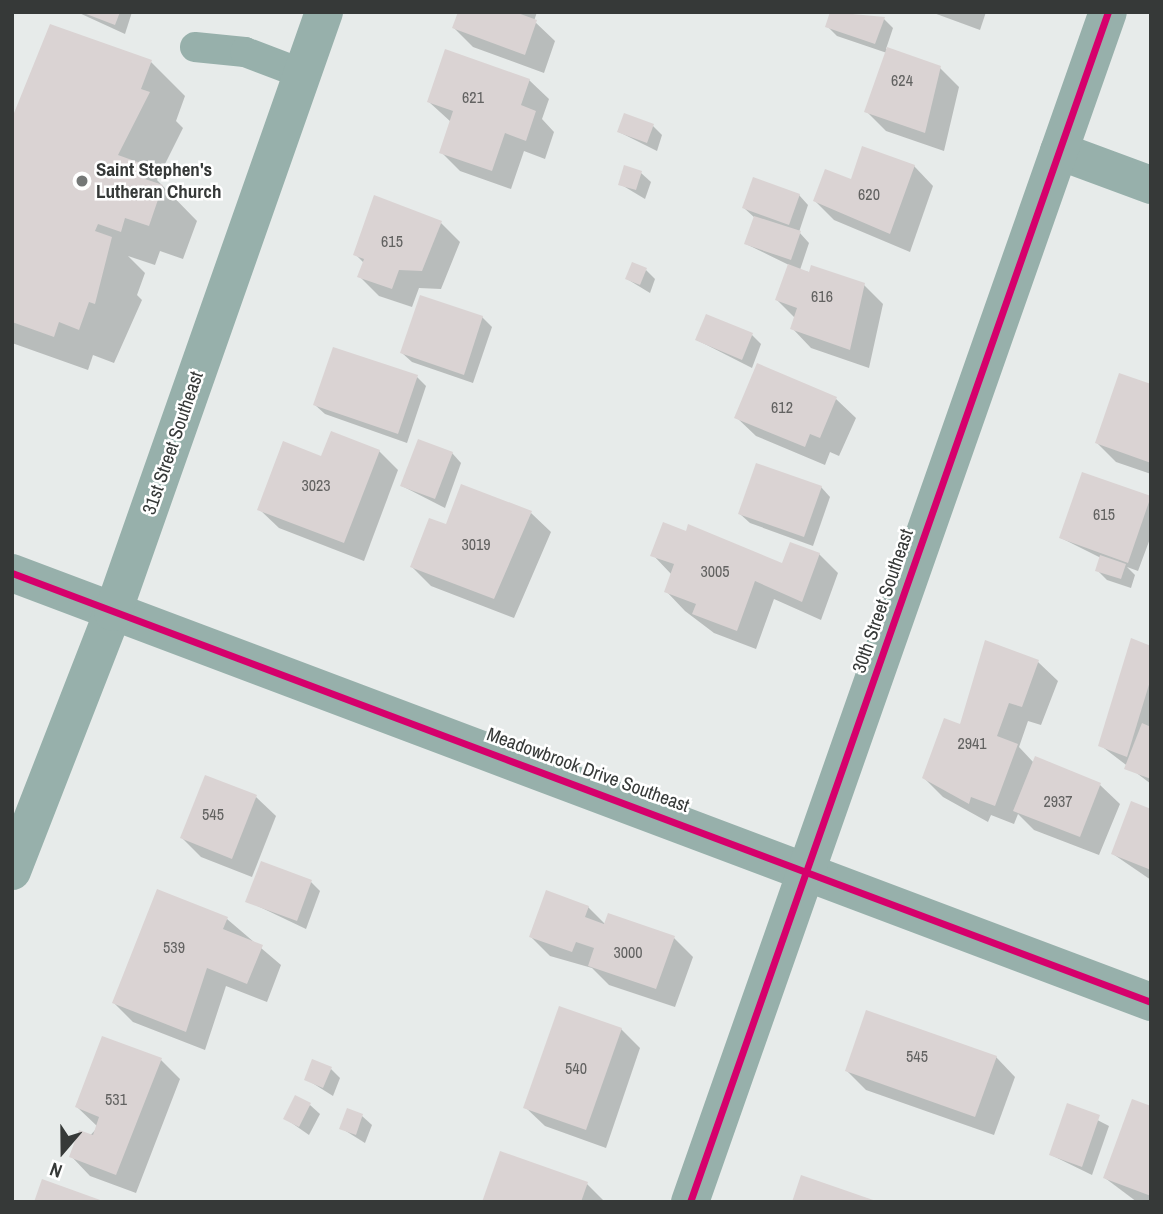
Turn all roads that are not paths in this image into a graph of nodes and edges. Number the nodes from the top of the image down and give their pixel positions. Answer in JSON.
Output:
{"nodes":[{"id":1,"x":324,"y":12,"type":"edge"},
{"id":2,"x":1108,"y":12,"type":"edge"},
{"id":3,"x":195,"y":47,"type":"dead end"},
{"id":4,"x":303,"y":74,"type":"junction"},
{"id":5,"x":1059,"y":150,"type":"junction"},
{"id":6,"x":1151,"y":185,"type":"edge"},
{"id":7,"x":12,"y":573,"type":"edge"},
{"id":8,"x":113,"y":612,"type":"junction"},
{"id":9,"x":806,"y":867,"type":"junction"},
{"id":10,"x":12,"y":872,"type":"edge"},
{"id":11,"x":1151,"y":1002,"type":"edge"},
{"id":12,"x":690,"y":1202,"type":"edge"}],
"edges":[{"from":1,"to":4,"type":"street","name":"31st Street Southeast"},
{"from":2,"to":5,"type":"street","name":"30th Street Southeast"},
{"from":3,"to":4,"type":"lane"},
{"from":4,"to":8,"type":"street","name":"31st Street Southeast"},
{"from":5,"to":6,"type":"street"},
{"from":5,"to":9,"type":"street","name":"30th Street Southeast"},
{"from":7,"to":8,"type":"street","name":"Meadowbrook Drive Southeast"},
{"from":8,"to":9,"type":"street","name":"Meadowbrook Drive Southeast"},
{"from":8,"to":10,"type":"street","name":"31st Street Southeast"},
{"from":9,"to":11,"type":"street","name":"Meadowbrook Drive Southeast"},
{"from":9,"to":12,"type":"street","name":"30th Street Southeast"}]}
